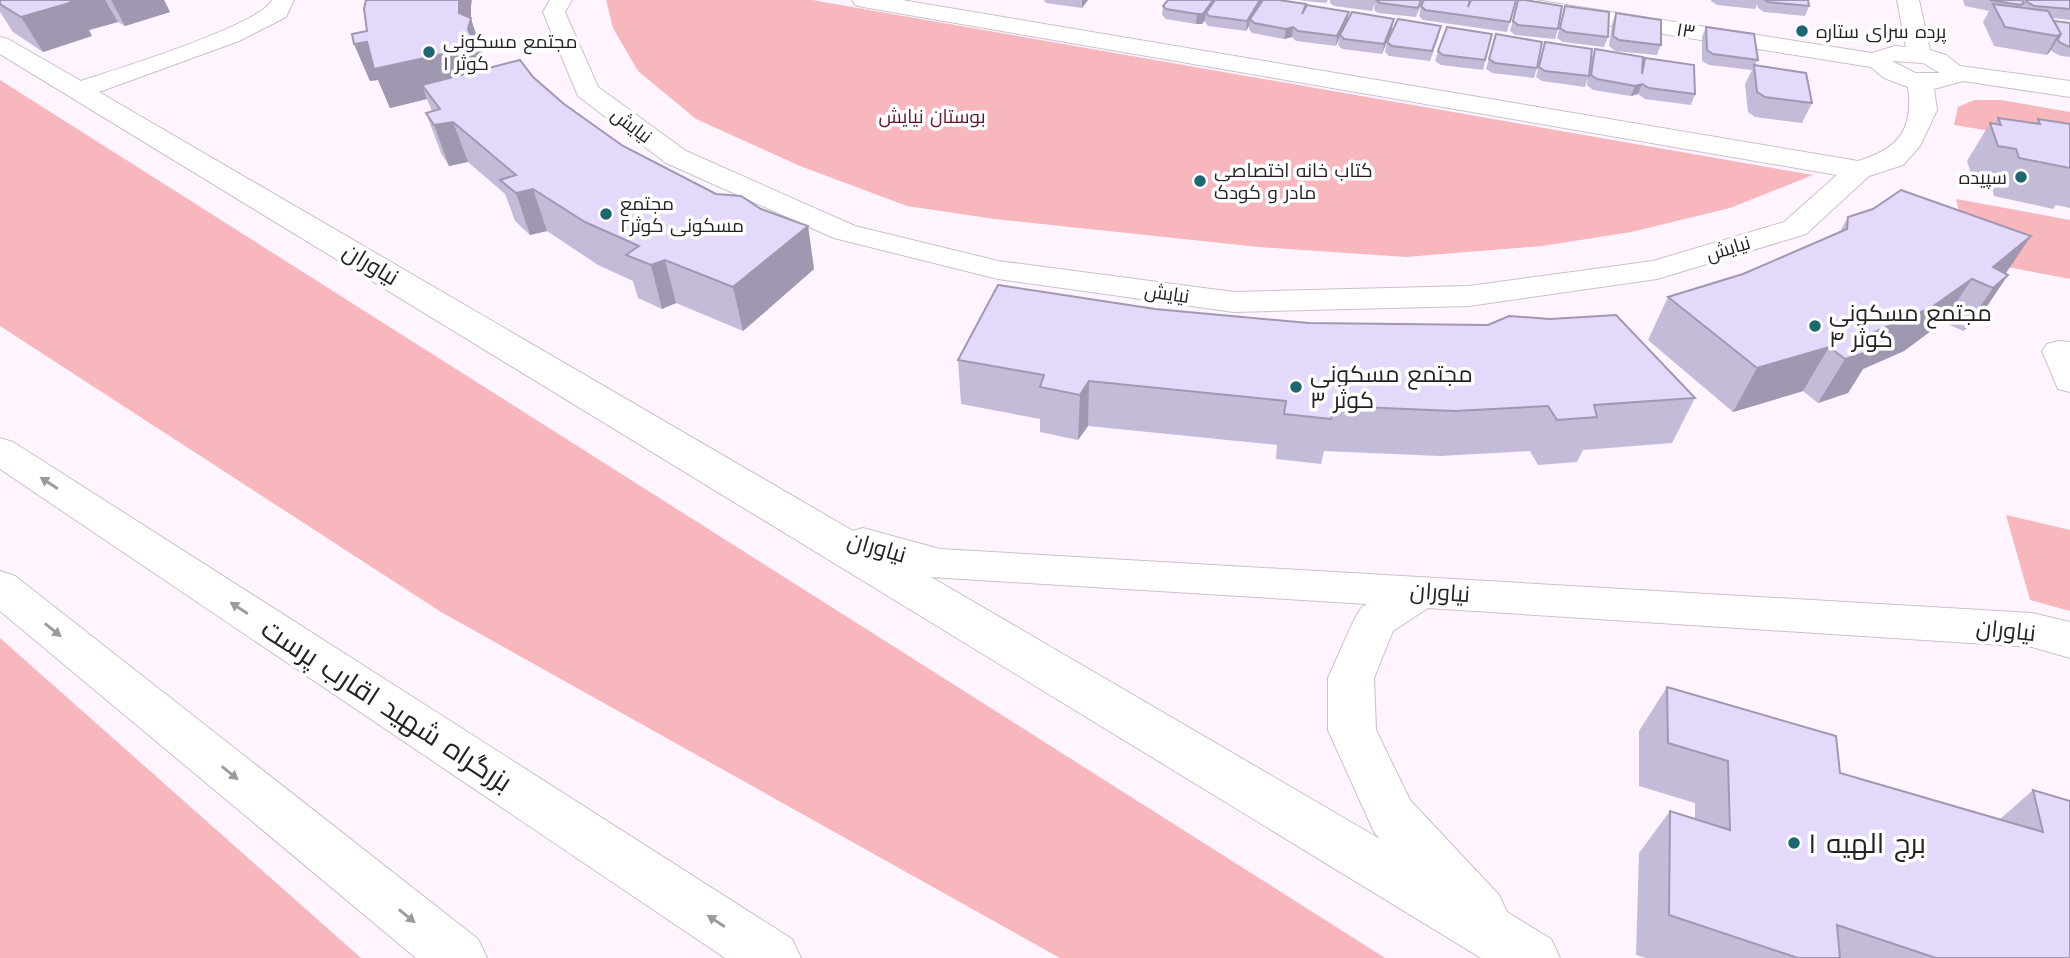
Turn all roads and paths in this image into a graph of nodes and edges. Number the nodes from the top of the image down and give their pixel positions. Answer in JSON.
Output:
{"nodes":[{"id":1,"x":282,"y":0,"type":"edge"},
{"id":2,"x":561,"y":0,"type":"edge"},
{"id":3,"x":863,"y":0,"type":"edge"},
{"id":4,"x":1493,"y":0,"type":"edge"},
{"id":5,"x":1908,"y":0,"type":"edge"},
{"id":6,"x":0,"y":44,"type":"edge"},
{"id":7,"x":1919,"y":55,"type":"junction"},
{"id":8,"x":1879,"y":61,"type":"junction"},
{"id":9,"x":1954,"y":72,"type":"junction"},
{"id":10,"x":1920,"y":80,"type":"junction"},
{"id":11,"x":2070,"y":89,"type":"edge"},
{"id":12,"x":81,"y":90,"type":"junction"},
{"id":13,"x":1858,"y":170,"type":"junction"},
{"id":14,"x":2070,"y":353,"type":"edge"},
{"id":15,"x":2070,"y":381,"type":"edge"},
{"id":16,"x":0,"y":451,"type":"edge"},
{"id":17,"x":814,"y":529,"type":"junction"},
{"id":18,"x":0,"y":587,"type":"edge"},
{"id":19,"x":1421,"y":591,"type":"junction"},
{"id":20,"x":2070,"y":640,"type":"edge"},
{"id":21,"x":1520,"y":951,"type":"edge"},
{"id":22,"x":458,"y":958,"type":"edge"},
{"id":23,"x":773,"y":958,"type":"edge"}],
"edges":[{"from":1,"to":12,"type":"main road"},
{"from":2,"to":13,"type":"main road","name":"نیایش"},
{"from":3,"to":13,"type":"main road","name":"نیایش"},
{"from":4,"to":8,"type":"main road","name":"۱۳"},
{"from":5,"to":7,"type":"main road"},
{"from":6,"to":12,"type":"main road","name":"نیاوران"},
{"from":7,"to":8,"type":"main road"},
{"from":7,"to":9,"type":"main road"},
{"from":8,"to":10,"type":"main road"},
{"from":9,"to":10,"type":"main road"},
{"from":9,"to":11,"type":"main road"},
{"from":10,"to":13,"type":"main road","name":"نیایش"},
{"from":12,"to":17,"type":"main road","name":"نیاوران"},
{"from":14,"to":15,"type":"main road"},
{"from":23,"to":16,"type":"main road","name":"بزرگراه شهید اقارب پرست","one_way":true},
{"from":17,"to":19,"type":"main road","name":"نیاوران"},
{"from":17,"to":21,"type":"main road","name":"نیاوران"},
{"from":18,"to":22,"type":"main road","one_way":true},
{"from":19,"to":20,"type":"main road","name":"نیاوران"},
{"from":19,"to":21,"type":"main road"}]}
